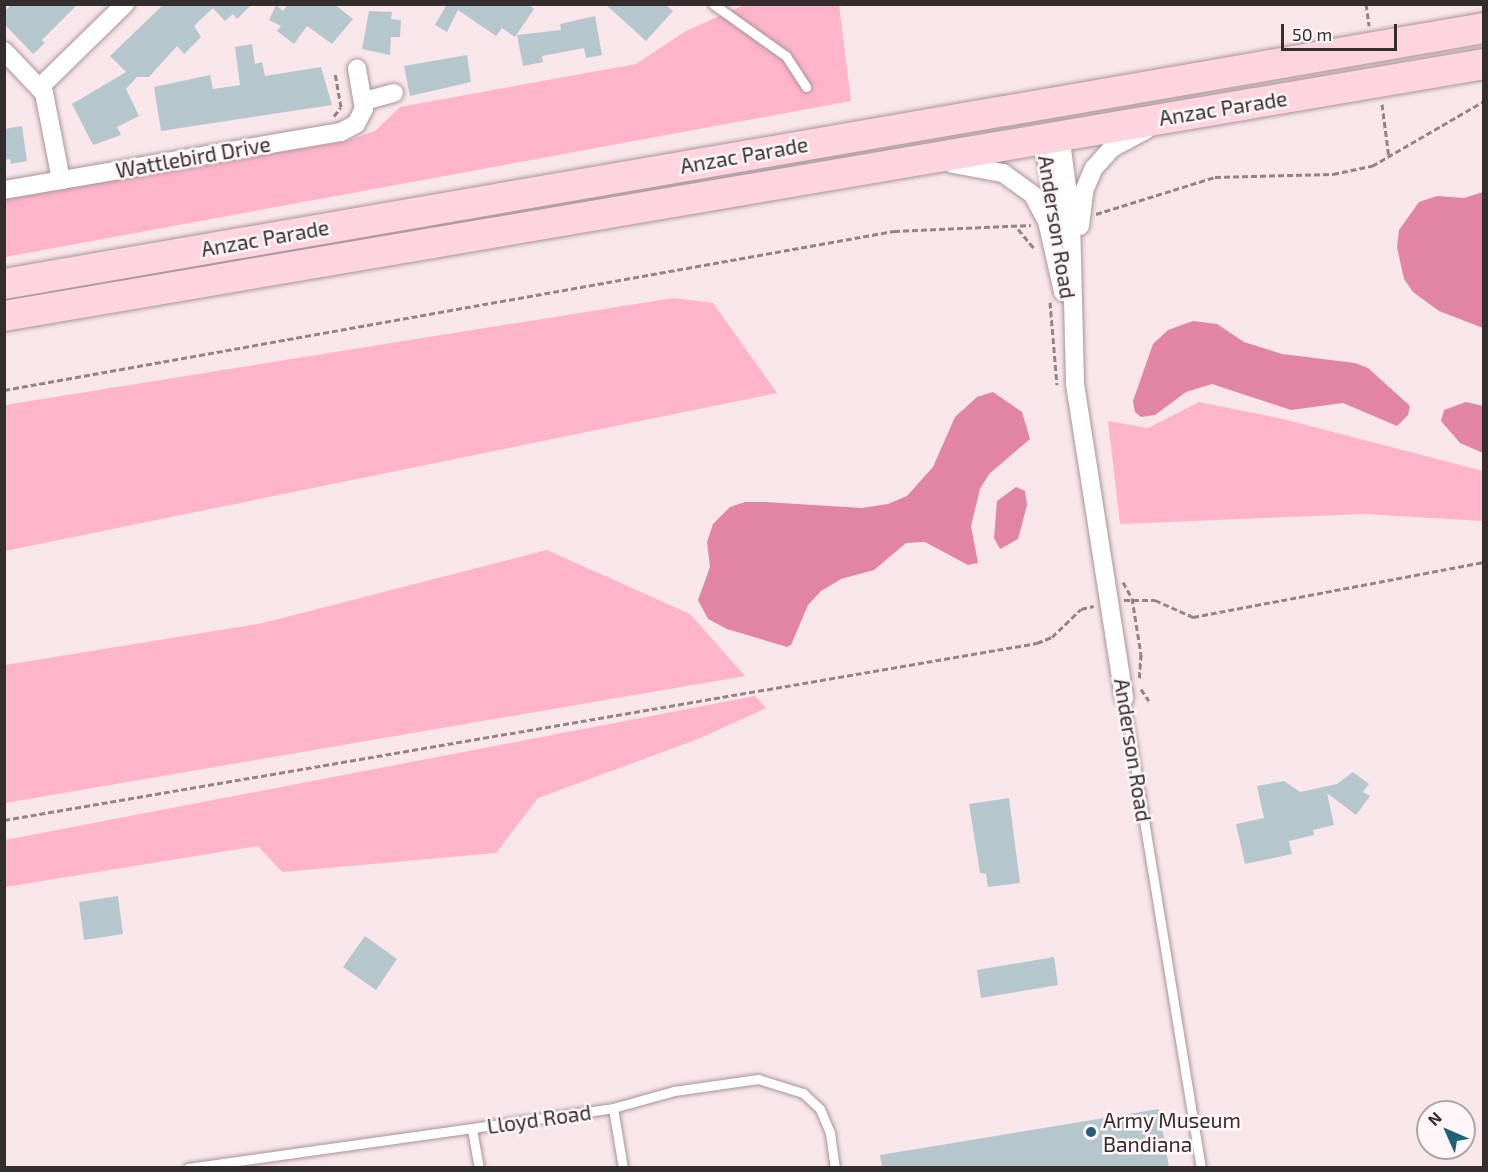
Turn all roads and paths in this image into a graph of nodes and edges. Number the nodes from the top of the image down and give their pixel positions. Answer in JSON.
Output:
{"nodes":[{"id":1,"x":125,"y":4,"type":"edge"},
{"id":2,"x":713,"y":4,"type":"edge"},
{"id":3,"x":1484,"y":28,"type":"edge"},
{"id":4,"x":4,"y":51,"type":"edge"},
{"id":5,"x":1484,"y":64,"type":"edge"},
{"id":6,"x":357,"y":69,"type":"dead end"},
{"id":7,"x":335,"y":73,"type":"dead end"},
{"id":8,"x":40,"y":87,"type":"junction"},
{"id":9,"x":806,"y":87,"type":"dead end"},
{"id":10,"x":394,"y":93,"type":"dead end"},
{"id":11,"x":364,"y":101,"type":"junction"},
{"id":12,"x":1484,"y":101,"type":"edge"},
{"id":13,"x":1046,"y":104,"type":"junction"},
{"id":14,"x":1186,"y":114,"type":"junction"},
{"id":15,"x":322,"y":118,"type":"dead end"},
{"id":16,"x":1051,"y":136,"type":"junction"},
{"id":17,"x":910,"y":161,"type":"junction"},
{"id":18,"x":61,"y":180,"type":"junction"},
{"id":19,"x":4,"y":190,"type":"edge"},
{"id":20,"x":1081,"y":216,"type":"junction"},
{"id":21,"x":1047,"y":221,"type":"junction"},
{"id":22,"x":1018,"y":229,"type":"junction"},
{"id":23,"x":1039,"y":252,"type":"dead end"},
{"id":24,"x":4,"y":284,"type":"edge"},
{"id":25,"x":1050,"y":296,"type":"dead end"},
{"id":26,"x":4,"y":316,"type":"edge"},
{"id":27,"x":1071,"y":325,"type":"junction"},
{"id":28,"x":4,"y":390,"type":"edge"},
{"id":29,"x":1058,"y":394,"type":"dead end"},
{"id":30,"x":1484,"y":562,"type":"edge"},
{"id":31,"x":1120,"y":575,"type":"dead end"},
{"id":32,"x":1193,"y":617,"type":"dead end"},
{"id":33,"x":1037,"y":643,"type":"dead end"},
{"id":34,"x":1124,"y":698,"type":"joint"},
{"id":35,"x":1149,"y":701,"type":"dead end"},
{"id":36,"x":4,"y":820,"type":"edge"},
{"id":37,"x":613,"y":1108,"type":"junction"},
{"id":38,"x":472,"y":1129,"type":"junction"},
{"id":39,"x":188,"y":1167,"type":"edge"},
{"id":40,"x":204,"y":1167,"type":"edge"},
{"id":41,"x":479,"y":1167,"type":"edge"},
{"id":42,"x":623,"y":1167,"type":"edge"},
{"id":43,"x":835,"y":1167,"type":"edge"},
{"id":44,"x":1202,"y":1167,"type":"edge"}],
"edges":[{"from":1,"to":8,"type":"street"},
{"from":2,"to":9,"type":"lane"},
{"from":3,"to":13,"type":"main road","name":"Anzac Parade"},
{"from":4,"to":8,"type":"street"},
{"from":5,"to":14,"type":"main road","name":"Anzac Parade"},
{"from":6,"to":11,"type":"street"},
{"from":7,"to":15,"type":"path"},
{"from":8,"to":18,"type":"street"},
{"from":10,"to":11,"type":"street"},
{"from":11,"to":18,"type":"street","name":"Wattlebird Drive"},
{"from":12,"to":20,"type":"path"},
{"from":13,"to":16,"type":"main road"},
{"from":13,"to":24,"type":"main road","name":"Anzac Parade"},
{"from":14,"to":16,"type":"main road","name":"Anzac Parade"},
{"from":14,"to":20,"type":"street","name":"Anderson Road"},
{"from":16,"to":17,"type":"main road","name":"Anzac Parade"},
{"from":16,"to":27,"type":"street","name":"Anderson Road"},
{"from":17,"to":21,"type":"street","name":"Anderson Road"},
{"from":17,"to":26,"type":"main road","name":"Anzac Parade"},
{"from":18,"to":19,"type":"street","name":"Wattlebird Drive"},
{"from":20,"to":27,"type":"street","name":"Anderson Road"},
{"from":21,"to":22,"type":"path"},
{"from":21,"to":27,"type":"street","name":"Anderson Road"},
{"from":22,"to":23,"type":"path"},
{"from":22,"to":28,"type":"path"},
{"from":25,"to":29,"type":"path"},
{"from":27,"to":34,"type":"street","name":"Anderson Road"},
{"from":30,"to":32,"type":"path"},
{"from":31,"to":35,"type":"path"},
{"from":33,"to":36,"type":"path"},
{"from":34,"to":44,"type":"lane","name":"Anderson Road"},
{"from":37,"to":38,"type":"lane","name":"Lloyd Road"},
{"from":37,"to":42,"type":"lane"},
{"from":37,"to":43,"type":"lane","name":"Lloyd Road"},
{"from":38,"to":40,"type":"lane","name":"Lloyd Road"},
{"from":38,"to":41,"type":"lane"},
{"from":39,"to":40,"type":"lane","name":"Lloyd Road"}]}
